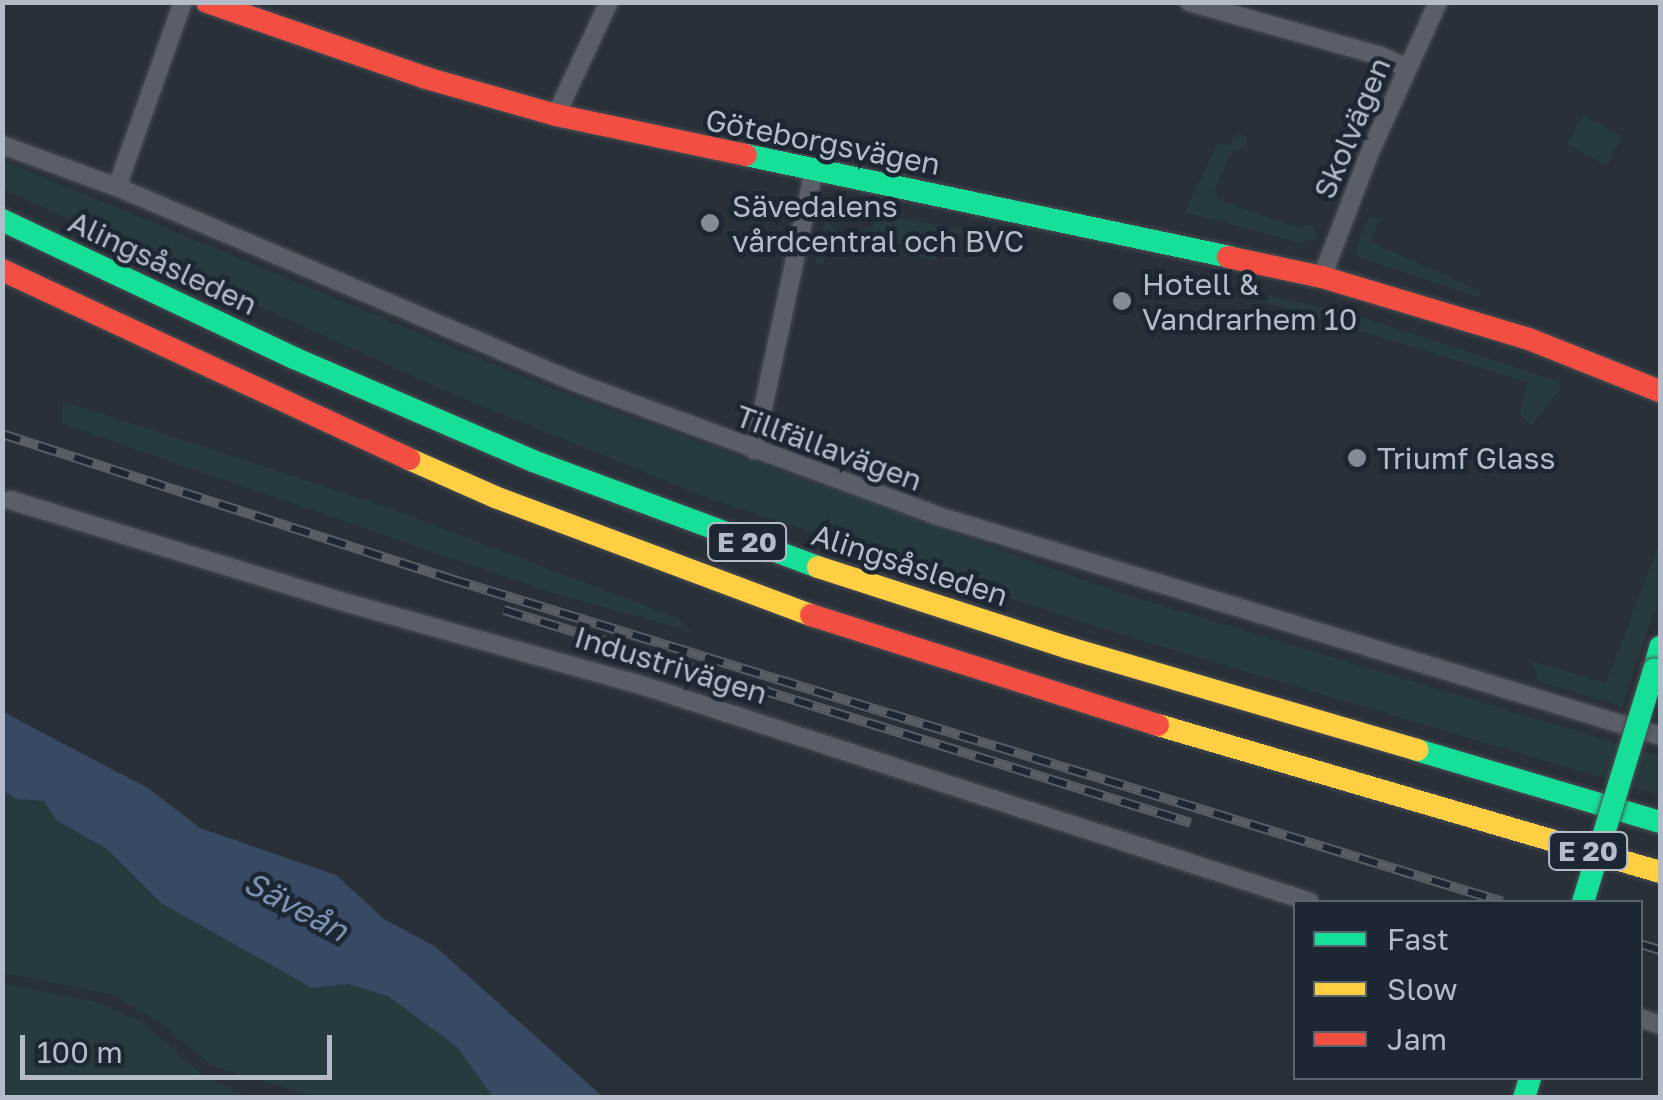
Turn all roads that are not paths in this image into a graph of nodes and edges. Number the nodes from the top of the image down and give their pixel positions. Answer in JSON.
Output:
{"nodes":[{"id":1,"x":183,"y":2,"type":"edge"},
{"id":2,"x":207,"y":2,"type":"edge"},
{"id":3,"x":609,"y":2,"type":"edge"},
{"id":4,"x":1189,"y":2,"type":"edge"},
{"id":5,"x":1438,"y":2,"type":"edge"},
{"id":6,"x":1407,"y":68,"type":"junction"},
{"id":7,"x":556,"y":115,"type":"junction"},
{"id":8,"x":2,"y":144,"type":"edge"},
{"id":9,"x":814,"y":170,"type":"junction"},
{"id":10,"x":117,"y":187,"type":"junction"},
{"id":11,"x":2,"y":220,"type":"edge"},
{"id":12,"x":2,"y":270,"type":"edge"},
{"id":13,"x":1322,"y":277,"type":"junction"},
{"id":14,"x":1660,"y":391,"type":"edge"},
{"id":15,"x":754,"y":450,"type":"junction"},
{"id":16,"x":10,"y":500,"type":"dead end"},
{"id":17,"x":1660,"y":647,"type":"edge"},
{"id":18,"x":1660,"y":736,"type":"edge"},
{"id":19,"x":1660,"y":822,"type":"edge"},
{"id":20,"x":1660,"y":872,"type":"edge"},
{"id":21,"x":1304,"y":900,"type":"edge"},
{"id":22,"x":1584,"y":900,"type":"edge"}],
"edges":[{"from":1,"to":10,"type":"street"},
{"from":2,"to":7,"type":"main road","name":"Göteborgsvägen"},
{"from":3,"to":7,"type":"street"},
{"from":4,"to":6,"type":"street"},
{"from":5,"to":6,"type":"street","name":"Skolvägen"},
{"from":6,"to":13,"type":"street","name":"Skolvägen"},
{"from":7,"to":9,"type":"main road","name":"Göteborgsvägen"},
{"from":8,"to":10,"type":"street","name":"Tillfällavägen"},
{"from":9,"to":13,"type":"main road","name":"Göteborgsvägen"},
{"from":9,"to":15,"type":"street"},
{"from":10,"to":15,"type":"street","name":"Tillfällavägen"},
{"from":11,"to":19,"type":"main road","name":"Alingsåsleden","number":"E 20"},
{"from":12,"to":20,"type":"main road","number":"E 20"},
{"from":13,"to":14,"type":"main road","name":"Göteborgsvägen"},
{"from":15,"to":18,"type":"street","name":"Tillfällavägen"},
{"from":16,"to":21,"type":"street","name":"Industrivägen"},
{"from":17,"to":22,"type":"main road","bridge":true}]}
